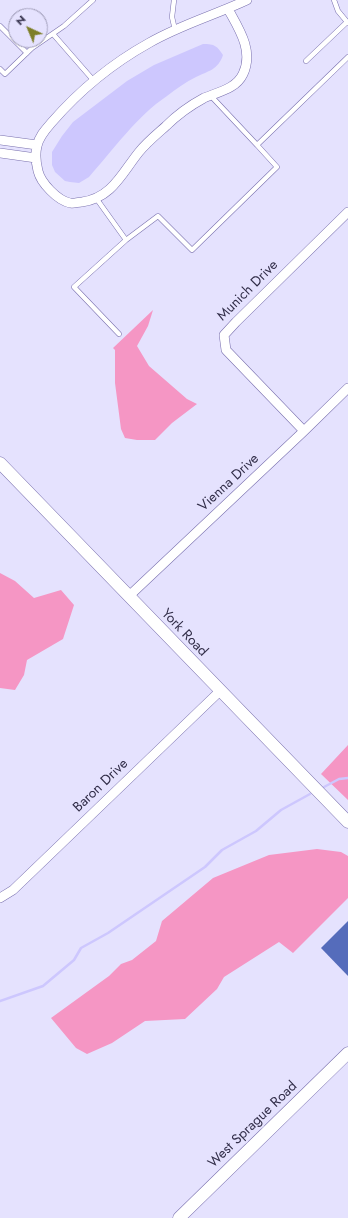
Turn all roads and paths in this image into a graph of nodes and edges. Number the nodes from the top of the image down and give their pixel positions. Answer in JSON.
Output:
{"nodes":[{"id":1,"x":93,"y":0,"type":"edge"},
{"id":2,"x":174,"y":0,"type":"edge"},
{"id":3,"x":247,"y":0,"type":"edge"},
{"id":4,"x":334,"y":0,"type":"edge"},
{"id":5,"x":228,"y":9,"type":"junction"},
{"id":6,"x":347,"y":23,"type":"edge"},
{"id":7,"x":0,"y":26,"type":"edge"},
{"id":8,"x":175,"y":30,"type":"junction"},
{"id":9,"x":52,"y":34,"type":"junction"},
{"id":10,"x":27,"y":53,"type":"junction"},
{"id":11,"x":348,"y":57,"type":"edge"},
{"id":12,"x":306,"y":61,"type":"dead end"},
{"id":13,"x":0,"y":69,"type":"edge"},
{"id":14,"x":94,"y":81,"type":"junction"},
{"id":15,"x":211,"y":96,"type":"junction"},
{"id":16,"x":0,"y":140,"type":"edge"},
{"id":17,"x":36,"y":145,"type":"junction"},
{"id":18,"x":257,"y":145,"type":"junction"},
{"id":19,"x":0,"y":153,"type":"edge"},
{"id":20,"x":36,"y":158,"type":"junction"},
{"id":21,"x":96,"y":198,"type":"junction"},
{"id":22,"x":348,"y":212,"type":"edge"},
{"id":23,"x":126,"y":240,"type":"junction"},
{"id":24,"x":118,"y":334,"type":"dead end"},
{"id":25,"x":348,"y":388,"type":"edge"},
{"id":26,"x":304,"y":431,"type":"junction"},
{"id":27,"x":0,"y":463,"type":"edge"},
{"id":28,"x":129,"y":596,"type":"junction"},
{"id":29,"x":220,"y":691,"type":"junction"},
{"id":30,"x":348,"y":822,"type":"edge"},
{"id":31,"x":0,"y":898,"type":"edge"},
{"id":32,"x":348,"y":1053,"type":"edge"},
{"id":33,"x":179,"y":1218,"type":"edge"}],
"edges":[{"from":1,"to":9,"type":"lane"},
{"from":2,"to":8,"type":"lane"},
{"from":3,"to":5,"type":"street"},
{"from":4,"to":6,"type":"lane"},
{"from":5,"to":8,"type":"street"},
{"from":5,"to":15,"type":"street"},
{"from":6,"to":12,"type":"lane"},
{"from":7,"to":10,"type":"lane"},
{"from":8,"to":14,"type":"street"},
{"from":9,"to":10,"type":"lane"},
{"from":9,"to":14,"type":"lane"},
{"from":10,"to":13,"type":"lane"},
{"from":11,"to":18,"type":"lane"},
{"from":14,"to":17,"type":"street"},
{"from":15,"to":18,"type":"lane"},
{"from":15,"to":21,"type":"street"},
{"from":16,"to":17,"type":"street"},
{"from":17,"to":20,"type":"street"},
{"from":18,"to":23,"type":"lane"},
{"from":19,"to":20,"type":"street"},
{"from":20,"to":21,"type":"street"},
{"from":21,"to":23,"type":"lane"},
{"from":22,"to":26,"type":"street","name":"Munich Drive"},
{"from":23,"to":24,"type":"lane"},
{"from":25,"to":26,"type":"street","name":"Vienna Drive"},
{"from":26,"to":28,"type":"street","name":"Vienna Drive"},
{"from":27,"to":28,"type":"street","name":"York Road"},
{"from":28,"to":29,"type":"street","name":"York Road"},
{"from":29,"to":30,"type":"street","name":"York Road"},
{"from":29,"to":31,"type":"street","name":"Baron Drive"},
{"from":32,"to":33,"type":"street","name":"West Sprague Road"}]}
